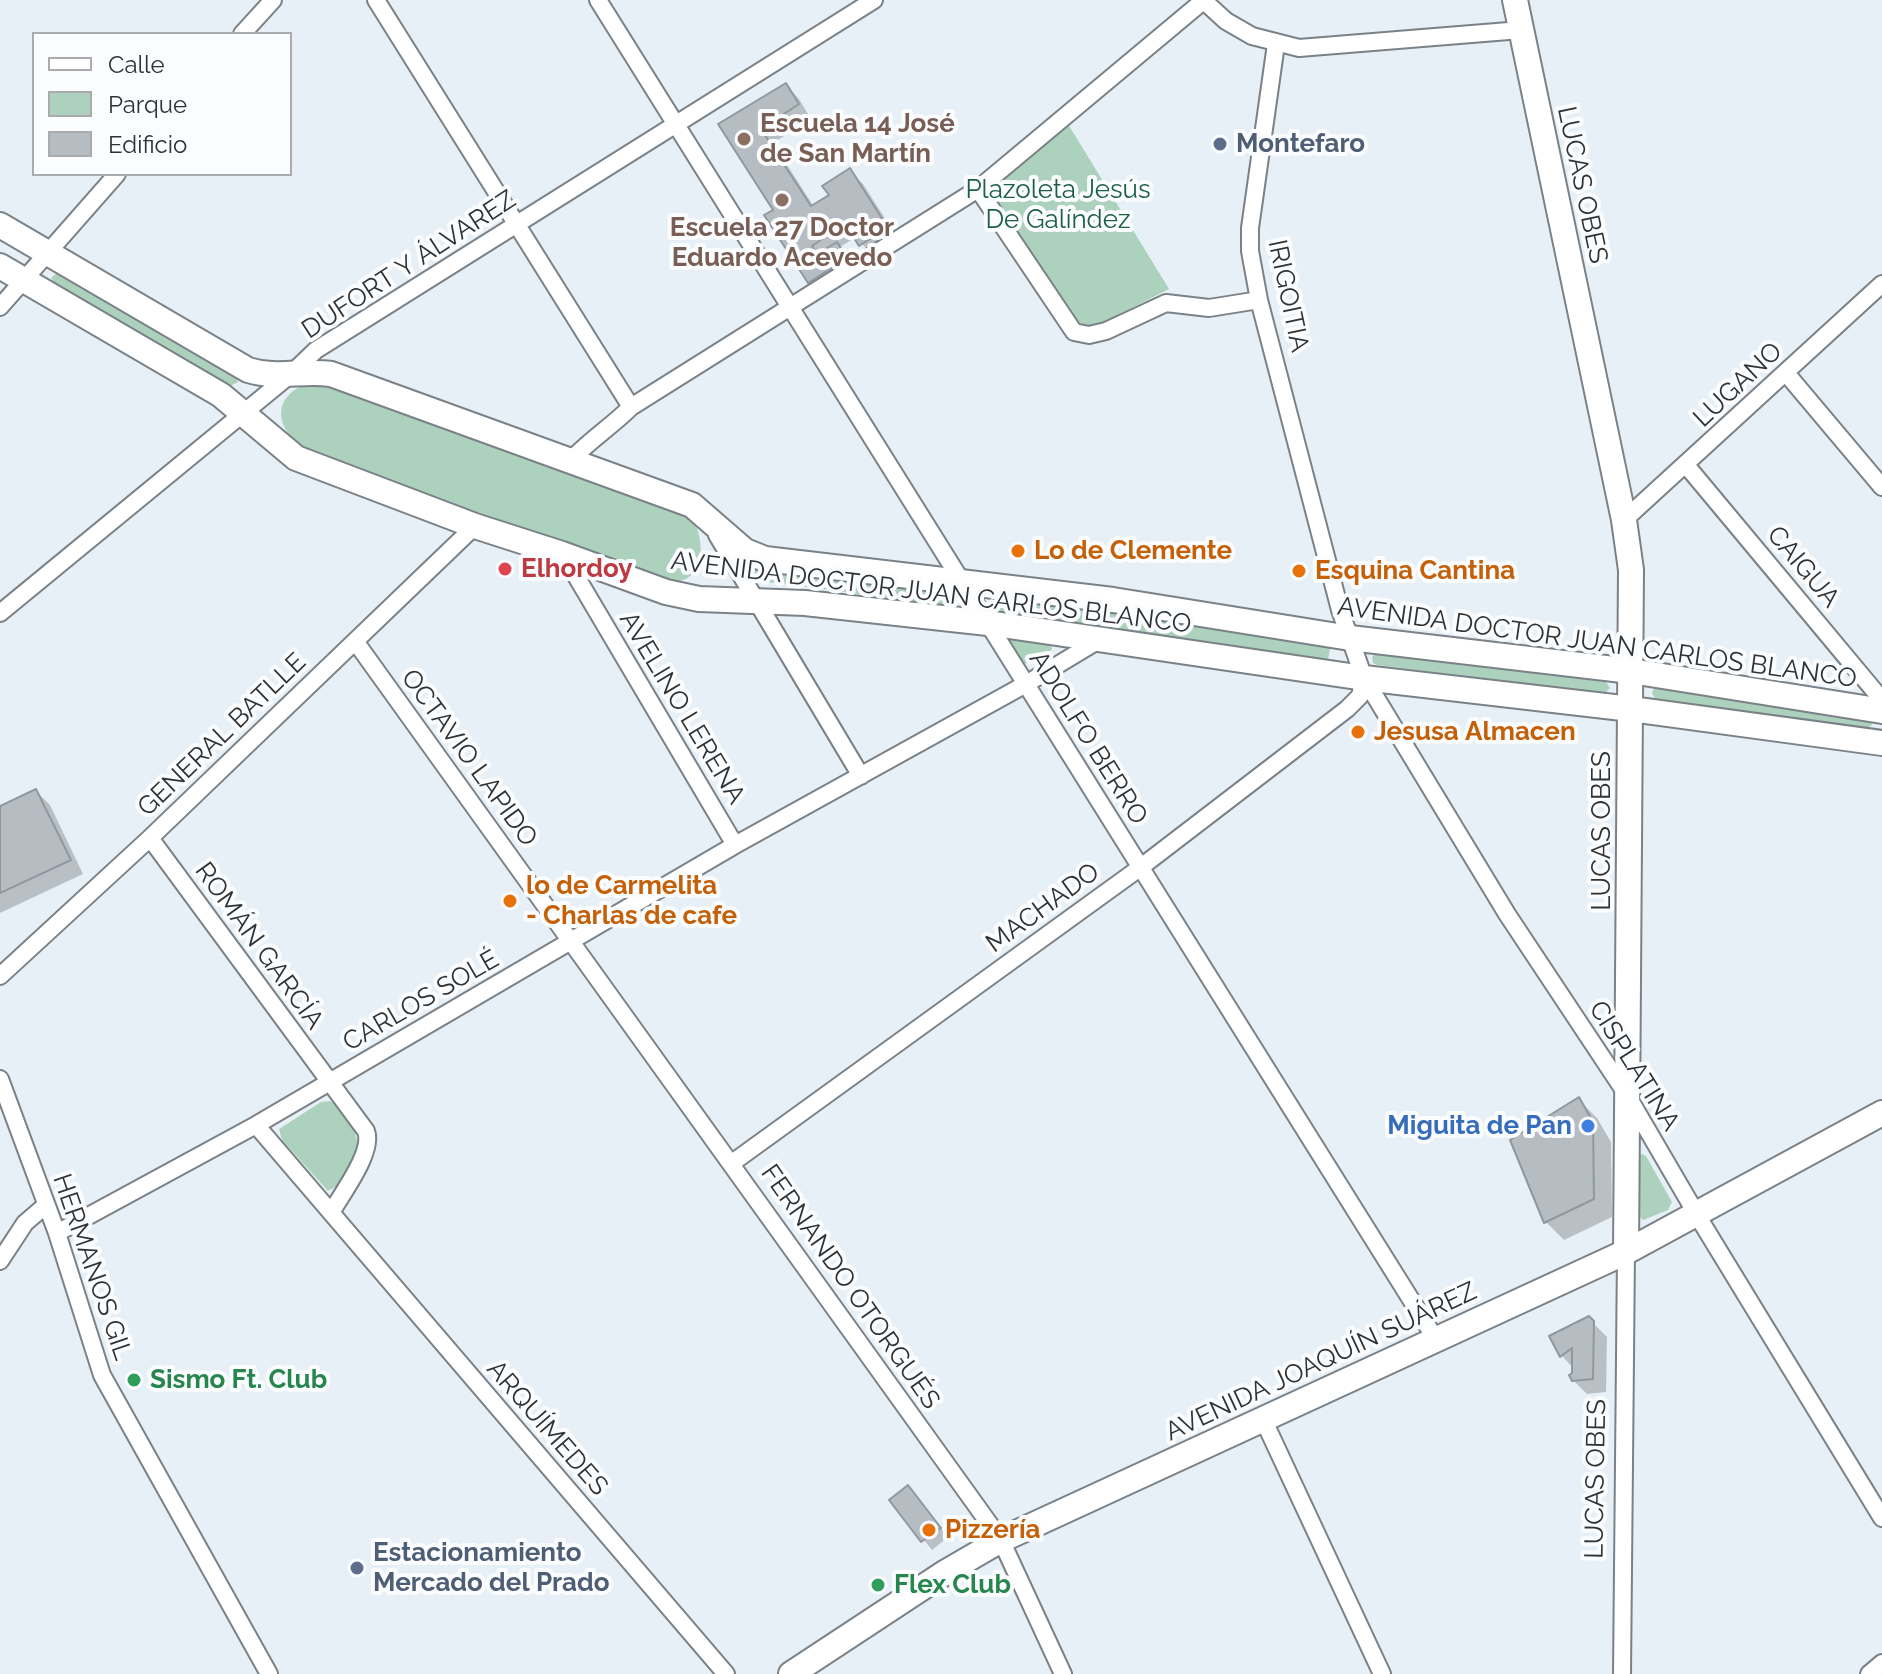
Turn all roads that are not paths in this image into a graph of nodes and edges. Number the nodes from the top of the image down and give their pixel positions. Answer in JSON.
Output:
{"nodes":[{"id":1,"x":273,"y":0,"type":"edge"},
{"id":2,"x":376,"y":0,"type":"edge"},
{"id":3,"x":598,"y":0,"type":"edge"},
{"id":4,"x":874,"y":0,"type":"edge"},
{"id":5,"x":1203,"y":0,"type":"edge"},
{"id":6,"x":1515,"y":0,"type":"edge"},
{"id":7,"x":1521,"y":30,"type":"junction"},
{"id":8,"x":244,"y":32,"type":"edge"},
{"id":9,"x":1276,"y":44,"type":"junction"},
{"id":10,"x":676,"y":125,"type":"junction"},
{"id":11,"x":115,"y":176,"type":"edge"},
{"id":12,"x":978,"y":189,"type":"junction"},
{"id":13,"x":0,"y":225,"type":"edge"},
{"id":14,"x":517,"y":225,"type":"junction"},
{"id":15,"x":46,"y":253,"type":"junction"},
{"id":16,"x":0,"y":266,"type":"edge"},
{"id":17,"x":23,"y":280,"type":"junction"},
{"id":18,"x":1882,"y":284,"type":"edge"},
{"id":19,"x":1259,"y":300,"type":"junction"},
{"id":20,"x":0,"y":307,"type":"edge"},
{"id":21,"x":790,"y":308,"type":"junction"},
{"id":22,"x":1786,"y":373,"type":"junction"},
{"id":23,"x":291,"y":374,"type":"junction"},
{"id":24,"x":631,"y":407,"type":"junction"},
{"id":25,"x":242,"y":412,"type":"junction"},
{"id":26,"x":571,"y":460,"type":"junction"},
{"id":27,"x":1686,"y":465,"type":"junction"},
{"id":28,"x":1882,"y":487,"type":"edge"},
{"id":29,"x":708,"y":520,"type":"junction"},
{"id":30,"x":1624,"y":520,"type":"junction"},
{"id":31,"x":475,"y":526,"type":"junction"},
{"id":32,"x":562,"y":554,"type":"junction"},
{"id":33,"x":962,"y":582,"type":"junction"},
{"id":34,"x":756,"y":600,"type":"junction"},
{"id":35,"x":0,"y":613,"type":"edge"},
{"id":36,"x":988,"y":623,"type":"junction"},
{"id":37,"x":1350,"y":638,"type":"junction"},
{"id":38,"x":1099,"y":640,"type":"junction"},
{"id":39,"x":355,"y":641,"type":"junction"},
{"id":40,"x":1631,"y":671,"type":"junction"},
{"id":41,"x":1364,"y":678,"type":"junction"},
{"id":42,"x":1026,"y":684,"type":"junction"},
{"id":43,"x":1882,"y":700,"type":"edge"},
{"id":44,"x":1631,"y":709,"type":"junction"},
{"id":45,"x":1882,"y":711,"type":"edge"},
{"id":46,"x":1882,"y":743,"type":"edge"},
{"id":47,"x":861,"y":776,"type":"junction"},
{"id":48,"x":150,"y":838,"type":"junction"},
{"id":49,"x":735,"y":845,"type":"junction"},
{"id":50,"x":1141,"y":867,"type":"junction"},
{"id":51,"x":572,"y":942,"type":"junction"},
{"id":52,"x":0,"y":976,"type":"edge"},
{"id":53,"x":0,"y":1079,"type":"edge"},
{"id":54,"x":329,"y":1082,"type":"junction"},
{"id":55,"x":1627,"y":1095,"type":"junction"},
{"id":56,"x":1882,"y":1113,"type":"edge"},
{"id":57,"x":256,"y":1125,"type":"junction"},
{"id":58,"x":732,"y":1163,"type":"junction"},
{"id":59,"x":46,"y":1205,"type":"junction"},
{"id":60,"x":331,"y":1213,"type":"junction"},
{"id":61,"x":1697,"y":1215,"type":"junction"},
{"id":62,"x":57,"y":1233,"type":"junction"},
{"id":63,"x":1626,"y":1252,"type":"junction"},
{"id":64,"x":0,"y":1261,"type":"edge"},
{"id":65,"x":1435,"y":1338,"type":"junction"},
{"id":66,"x":1264,"y":1421,"type":"junction"},
{"id":67,"x":1882,"y":1518,"type":"edge"},
{"id":68,"x":1001,"y":1540,"type":"junction"},
{"id":69,"x":1882,"y":1663,"type":"edge"},
{"id":70,"x":269,"y":1674,"type":"edge"},
{"id":71,"x":726,"y":1674,"type":"edge"},
{"id":72,"x":791,"y":1674,"type":"edge"},
{"id":73,"x":1063,"y":1674,"type":"edge"},
{"id":74,"x":1382,"y":1674,"type":"edge"},
{"id":75,"x":1622,"y":1674,"type":"edge"},
{"id":76,"x":1869,"y":1674,"type":"edge"}],
"edges":[{"from":1,"to":8,"type":"street"},
{"from":2,"to":14,"type":"street"},
{"from":3,"to":10,"type":"street","name":"ADOLFO BERRO"},
{"from":4,"to":10,"type":"street","name":"DUFORT Y ÁLVAREZ"},
{"from":5,"to":9,"type":"street"},
{"from":5,"to":12,"type":"street"},
{"from":6,"to":7,"type":"street","name":"LUCAS OBES"},
{"from":7,"to":9,"type":"street"},
{"from":7,"to":30,"type":"street","name":"LUCAS OBES"},
{"from":9,"to":19,"type":"street","name":"IRIGOITIA"},
{"from":10,"to":14,"type":"street","name":"DUFORT Y ÁLVAREZ"},
{"from":10,"to":21,"type":"street","name":"ADOLFO BERRO"},
{"from":11,"to":15,"type":"street"},
{"from":12,"to":19,"type":"street"},
{"from":12,"to":21,"type":"street"},
{"from":13,"to":15,"type":"street","name":"AVENIDA DOCTOR JUAN CARLOS BLANCO"},
{"from":14,"to":23,"type":"street","name":"DUFORT Y ÁLVAREZ"},
{"from":14,"to":24,"type":"street"},
{"from":15,"to":17,"type":"street"},
{"from":15,"to":23,"type":"street","name":"AVENIDA DOCTOR JUAN CARLOS BLANCO"},
{"from":16,"to":17,"type":"street","name":"AVENIDA DOCTOR JUAN CARLOS BLANCO"},
{"from":17,"to":20,"type":"street"},
{"from":17,"to":25,"type":"street","name":"AVENIDA DOCTOR JUAN CARLOS BLANCO"},
{"from":18,"to":22,"type":"street","name":"LUGANO"},
{"from":19,"to":37,"type":"street","name":"IRIGOITIA"},
{"from":21,"to":24,"type":"street"},
{"from":21,"to":33,"type":"street","name":"ADOLFO BERRO"},
{"from":22,"to":27,"type":"street","name":"LUGANO"},
{"from":22,"to":28,"type":"street"},
{"from":23,"to":25,"type":"street","name":"DUFORT Y ÁLVAREZ"},
{"from":23,"to":26,"type":"street","name":"AVENIDA DOCTOR JUAN CARLOS BLANCO"},
{"from":24,"to":26,"type":"street"},
{"from":25,"to":31,"type":"street","name":"AVENIDA DOCTOR JUAN CARLOS BLANCO"},
{"from":25,"to":35,"type":"street","name":"DUFORT Y ÁLVAREZ"},
{"from":26,"to":29,"type":"street","name":"AVENIDA DOCTOR JUAN CARLOS BLANCO"},
{"from":27,"to":30,"type":"street","name":"LUGANO"},
{"from":27,"to":43,"type":"street","name":"CAIGUA"},
{"from":29,"to":33,"type":"street","name":"AVENIDA DOCTOR JUAN CARLOS BLANCO"},
{"from":29,"to":34,"type":"street"},
{"from":30,"to":40,"type":"street","name":"LUCAS OBES"},
{"from":31,"to":32,"type":"street","name":"AVENIDA DOCTOR JUAN CARLOS BLANCO"},
{"from":31,"to":39,"type":"street","name":"GENERAL BATLLE"},
{"from":32,"to":34,"type":"street","name":"AVENIDA DOCTOR JUAN CARLOS BLANCO"},
{"from":32,"to":49,"type":"street","name":"AVELINO LERENA"},
{"from":33,"to":36,"type":"street","name":"ADOLFO BERRO"},
{"from":33,"to":37,"type":"street","name":"AVENIDA DOCTOR JUAN CARLOS BLANCO"},
{"from":34,"to":36,"type":"street","name":"AVENIDA DOCTOR JUAN CARLOS BLANCO"},
{"from":34,"to":47,"type":"street"},
{"from":36,"to":38,"type":"street","name":"AVENIDA DOCTOR JUAN CARLOS BLANCO"},
{"from":36,"to":42,"type":"street","name":"ADOLFO BERRO"},
{"from":37,"to":40,"type":"street","name":"AVENIDA DOCTOR JUAN CARLOS BLANCO"},
{"from":37,"to":41,"type":"street","name":"CISPLATINA"},
{"from":38,"to":41,"type":"street","name":"AVENIDA DOCTOR JUAN CARLOS BLANCO"},
{"from":38,"to":42,"type":"street","name":"CARLOS SOLÉ"},
{"from":39,"to":48,"type":"street","name":"GENERAL BATLLE"},
{"from":39,"to":51,"type":"street","name":"OCTAVIO LAPIDO"},
{"from":40,"to":44,"type":"street","name":"LUCAS OBES"},
{"from":40,"to":45,"type":"street","name":"AVENIDA DOCTOR JUAN CARLOS BLANCO"},
{"from":41,"to":44,"type":"street","name":"AVENIDA DOCTOR JUAN CARLOS BLANCO"},
{"from":41,"to":50,"type":"street","name":"MACHADO"},
{"from":41,"to":55,"type":"street","name":"CISPLATINA"},
{"from":42,"to":47,"type":"street","name":"CARLOS SOLÉ"},
{"from":42,"to":50,"type":"street","name":"ADOLFO BERRO"},
{"from":44,"to":46,"type":"street","name":"AVENIDA DOCTOR JUAN CARLOS BLANCO"},
{"from":44,"to":55,"type":"street","name":"LUCAS OBES"},
{"from":47,"to":49,"type":"street","name":"CARLOS SOLÉ"},
{"from":48,"to":52,"type":"street","name":"GENERAL BATLLE"},
{"from":48,"to":54,"type":"street","name":"ROMÁN GARCÍA"},
{"from":49,"to":51,"type":"street","name":"CARLOS SOLÉ"},
{"from":50,"to":58,"type":"street","name":"MACHADO"},
{"from":50,"to":65,"type":"street","name":"ADOLFO BERRO"},
{"from":51,"to":54,"type":"street","name":"CARLOS SOLÉ"},
{"from":51,"to":58,"type":"street","name":"FERNANDO OTORGUÉS"},
{"from":53,"to":59,"type":"street","name":"HERMANOS GIL"},
{"from":54,"to":57,"type":"street","name":"CARLOS SOLÉ"},
{"from":54,"to":60,"type":"street"},
{"from":55,"to":61,"type":"street","name":"CISPLATINA"},
{"from":55,"to":63,"type":"street","name":"LUCAS OBES"},
{"from":56,"to":61,"type":"street","name":"AVENIDA JOAQUÍN SUÁREZ"},
{"from":57,"to":60,"type":"street","name":"ARQUÍMEDES"},
{"from":57,"to":62,"type":"street","name":"CARLOS SOLÉ"},
{"from":58,"to":68,"type":"street","name":"FERNANDO OTORGUÉS"},
{"from":59,"to":62,"type":"street","name":"HERMANOS GIL"},
{"from":59,"to":64,"type":"street"},
{"from":60,"to":71,"type":"street","name":"ARQUÍMEDES"},
{"from":61,"to":63,"type":"street","name":"AVENIDA JOAQUÍN SUÁREZ"},
{"from":61,"to":67,"type":"street","name":"CISPLATINA"},
{"from":62,"to":70,"type":"street","name":"HERMANOS GIL"},
{"from":63,"to":65,"type":"street","name":"AVENIDA JOAQUÍN SUÁREZ"},
{"from":63,"to":75,"type":"street","name":"LUCAS OBES"},
{"from":65,"to":66,"type":"street","name":"AVENIDA JOAQUÍN SUÁREZ"},
{"from":66,"to":68,"type":"street","name":"AVENIDA JOAQUÍN SUÁREZ"},
{"from":66,"to":74,"type":"street"},
{"from":68,"to":72,"type":"street","name":"AVENIDA JOAQUÍN SUÁREZ"},
{"from":68,"to":73,"type":"street","name":"FERNANDO OTORGUÉS"},
{"from":69,"to":76,"type":"street"}]}
